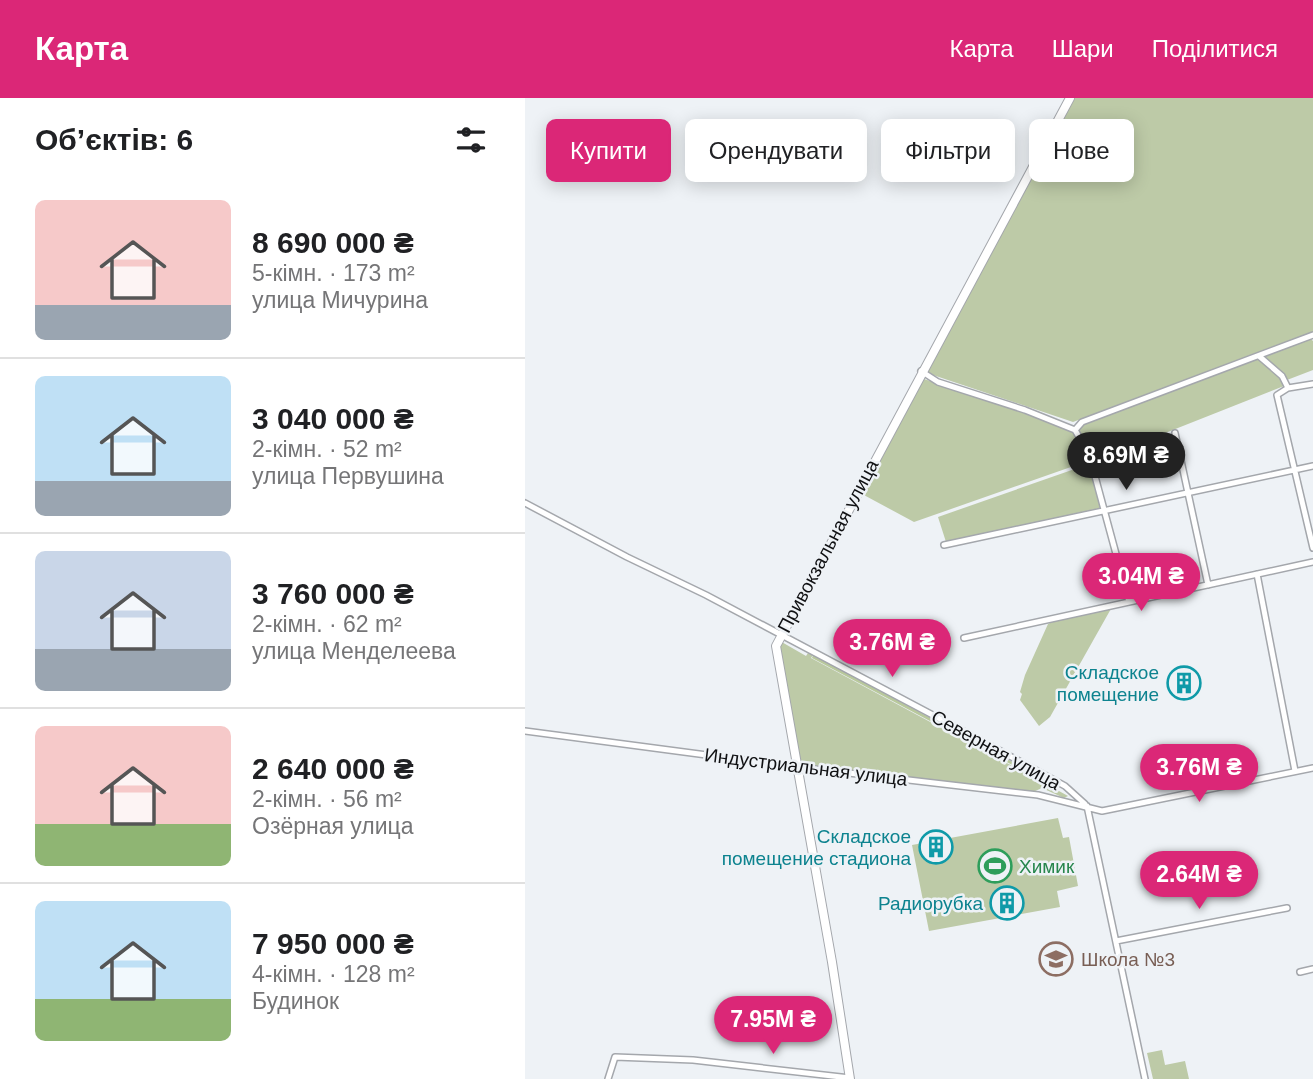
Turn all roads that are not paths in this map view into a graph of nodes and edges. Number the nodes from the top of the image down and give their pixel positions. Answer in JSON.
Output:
{"nodes":[{"id":1,"x":1070,"y":98,"type":"edge"},
{"id":2,"x":1313,"y":335,"type":"edge"},
{"id":3,"x":1259,"y":356,"type":"junction"},
{"id":4,"x":921,"y":371,"type":"junction"},
{"id":5,"x":1313,"y":384,"type":"edge"},
{"id":6,"x":1288,"y":388,"type":"junction"},
{"id":7,"x":1075,"y":430,"type":"junction"},
{"id":8,"x":1174,"y":433,"type":"dead end"},
{"id":9,"x":1313,"y":466,"type":"edge"},
{"id":10,"x":1295,"y":470,"type":"junction"},
{"id":11,"x":1187,"y":493,"type":"junction"},
{"id":12,"x":525,"y":503,"type":"edge"},
{"id":13,"x":1103,"y":510,"type":"junction"},
{"id":14,"x":944,"y":545,"type":"dead end"},
{"id":15,"x":1313,"y":548,"type":"edge"},
{"id":16,"x":1313,"y":562,"type":"edge"},
{"id":17,"x":1257,"y":575,"type":"junction"},
{"id":18,"x":1208,"y":585,"type":"junction"},
{"id":19,"x":1129,"y":602,"type":"junction"},
{"id":20,"x":781,"y":635,"type":"junction"},
{"id":21,"x":964,"y":638,"type":"dead end"},
{"id":22,"x":525,"y":731,"type":"edge"},
{"id":23,"x":797,"y":767,"type":"junction"},
{"id":24,"x":1313,"y":768,"type":"edge"},
{"id":25,"x":1295,"y":771,"type":"junction"},
{"id":26,"x":1087,"y":806,"type":"junction"},
{"id":27,"x":1287,"y":908,"type":"dead end"},
{"id":28,"x":1116,"y":941,"type":"junction"},
{"id":29,"x":1313,"y":969,"type":"edge"},
{"id":30,"x":1300,"y":972,"type":"dead end"},
{"id":31,"x":608,"y":1079,"type":"edge"},
{"id":32,"x":850,"y":1079,"type":"edge"},
{"id":33,"x":1145,"y":1079,"type":"edge"}],
"edges":[{"from":1,"to":4,"type":"main road","name":"Привокзальная улица"},
{"from":2,"to":3,"type":"street"},
{"from":3,"to":6,"type":"street"},
{"from":3,"to":7,"type":"street"},
{"from":4,"to":7,"type":"street"},
{"from":4,"to":20,"type":"main road","name":"Привокзальная улица"},
{"from":5,"to":6,"type":"street"},
{"from":6,"to":10,"type":"street"},
{"from":7,"to":13,"type":"street"},
{"from":8,"to":11,"type":"street"},
{"from":9,"to":10,"type":"street"},
{"from":10,"to":11,"type":"street"},
{"from":10,"to":15,"type":"street"},
{"from":11,"to":13,"type":"street"},
{"from":11,"to":18,"type":"street"},
{"from":12,"to":20,"type":"street","name":"Северная улица"},
{"from":13,"to":14,"type":"street"},
{"from":13,"to":19,"type":"street"},
{"from":16,"to":17,"type":"street"},
{"from":17,"to":18,"type":"street"},
{"from":17,"to":25,"type":"street"},
{"from":18,"to":19,"type":"street"},
{"from":19,"to":21,"type":"street"},
{"from":20,"to":23,"type":"main road","name":"Привокзальная улица"},
{"from":20,"to":26,"type":"street","name":"Северная улица"},
{"from":22,"to":23,"type":"street","name":"Индустриальная улица"},
{"from":23,"to":26,"type":"street","name":"Индустриальная улица"},
{"from":23,"to":32,"type":"main road","name":"Привокзальная улица"},
{"from":24,"to":25,"type":"street","name":"Индустриальная улица"},
{"from":25,"to":26,"type":"street","name":"Индустриальная улица"},
{"from":26,"to":28,"type":"street"},
{"from":27,"to":28,"type":"street"},
{"from":28,"to":33,"type":"street"},
{"from":29,"to":30,"type":"street"},
{"from":31,"to":32,"type":"street","name":"Привокзальная улица"}]}
